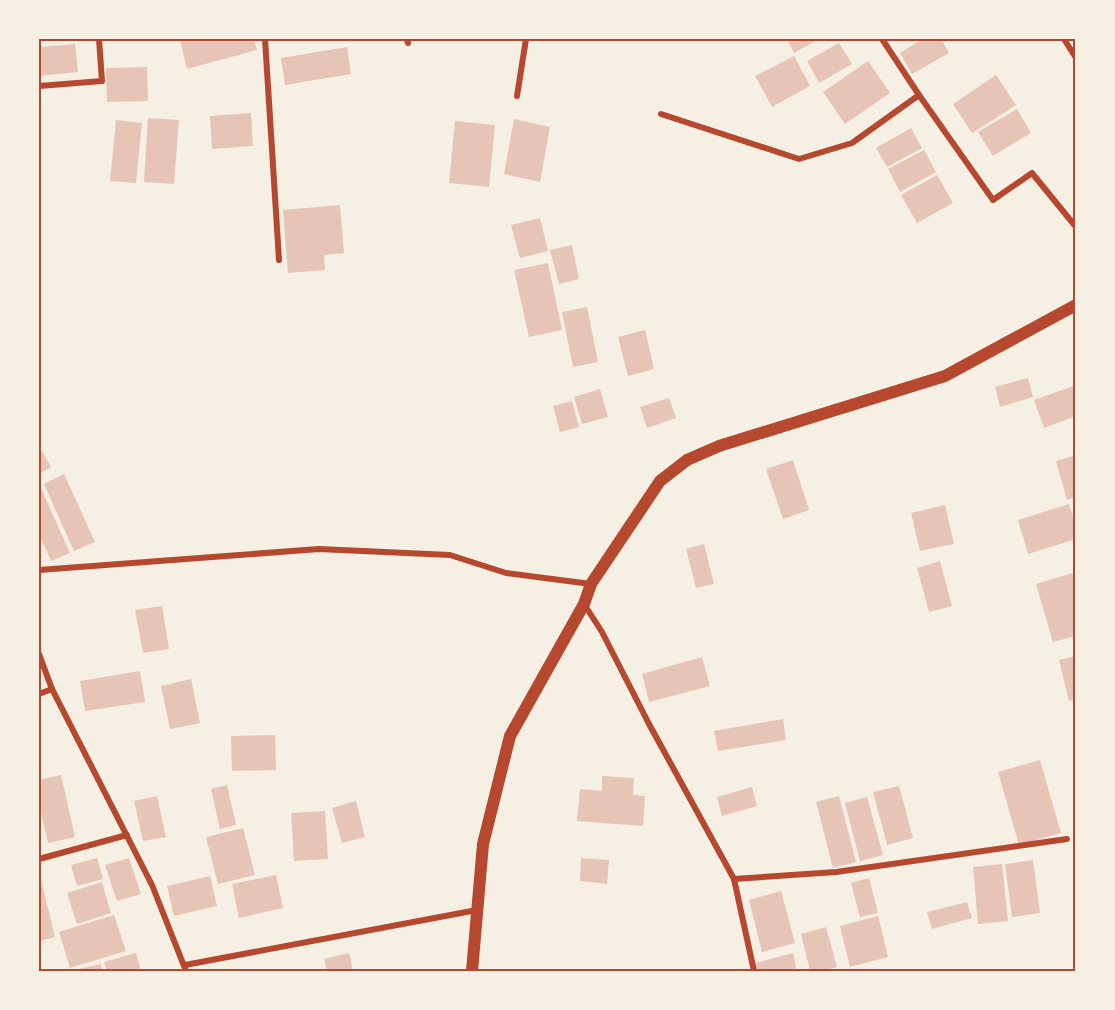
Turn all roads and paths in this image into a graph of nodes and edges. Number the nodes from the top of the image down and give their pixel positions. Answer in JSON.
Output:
{"nodes":[{"id":1,"x":99,"y":39,"type":"edge"},
{"id":2,"x":266,"y":39,"type":"edge"},
{"id":3,"x":525,"y":39,"type":"edge"},
{"id":4,"x":882,"y":39,"type":"edge"},
{"id":5,"x":1064,"y":39,"type":"edge"},
{"id":6,"x":1076,"y":58,"type":"edge"},
{"id":7,"x":39,"y":86,"type":"edge"},
{"id":8,"x":919,"y":95,"type":"junction"},
{"id":9,"x":517,"y":96,"type":"dead end"},
{"id":10,"x":661,"y":114,"type":"dead end"},
{"id":11,"x":1076,"y":227,"type":"edge"},
{"id":12,"x":279,"y":260,"type":"dead end"},
{"id":13,"x":1076,"y":305,"type":"edge"},
{"id":14,"x":39,"y":570,"type":"edge"},
{"id":15,"x":591,"y":584,"type":"junction"},
{"id":16,"x":584,"y":604,"type":"junction"},
{"id":17,"x":39,"y":654,"type":"edge"},
{"id":18,"x":52,"y":689,"type":"junction"},
{"id":19,"x":39,"y":694,"type":"edge"},
{"id":20,"x":127,"y":835,"type":"junction"},
{"id":21,"x":1067,"y":839,"type":"dead end"},
{"id":22,"x":39,"y":859,"type":"edge"},
{"id":23,"x":734,"y":879,"type":"junction"},
{"id":24,"x":477,"y":910,"type":"junction"},
{"id":25,"x":186,"y":968,"type":"edge"},
{"id":26,"x":472,"y":971,"type":"edge"},
{"id":27,"x":754,"y":971,"type":"edge"}],
"edges":[{"from":1,"to":7,"type":"street"},
{"from":2,"to":12,"type":"street"},
{"from":3,"to":9,"type":"street"},
{"from":4,"to":8,"type":"street"},
{"from":5,"to":6,"type":"street"},
{"from":8,"to":10,"type":"street"},
{"from":8,"to":11,"type":"street"},
{"from":13,"to":15,"type":"main road"},
{"from":14,"to":15,"type":"street"},
{"from":15,"to":16,"type":"main road"},
{"from":16,"to":23,"type":"street"},
{"from":16,"to":24,"type":"main road"},
{"from":17,"to":18,"type":"street"},
{"from":18,"to":19,"type":"street"},
{"from":18,"to":20,"type":"street"},
{"from":20,"to":22,"type":"street"},
{"from":20,"to":25,"type":"street"},
{"from":21,"to":23,"type":"street"},
{"from":23,"to":27,"type":"street"},
{"from":24,"to":25,"type":"street"},
{"from":24,"to":26,"type":"main road"}]}
